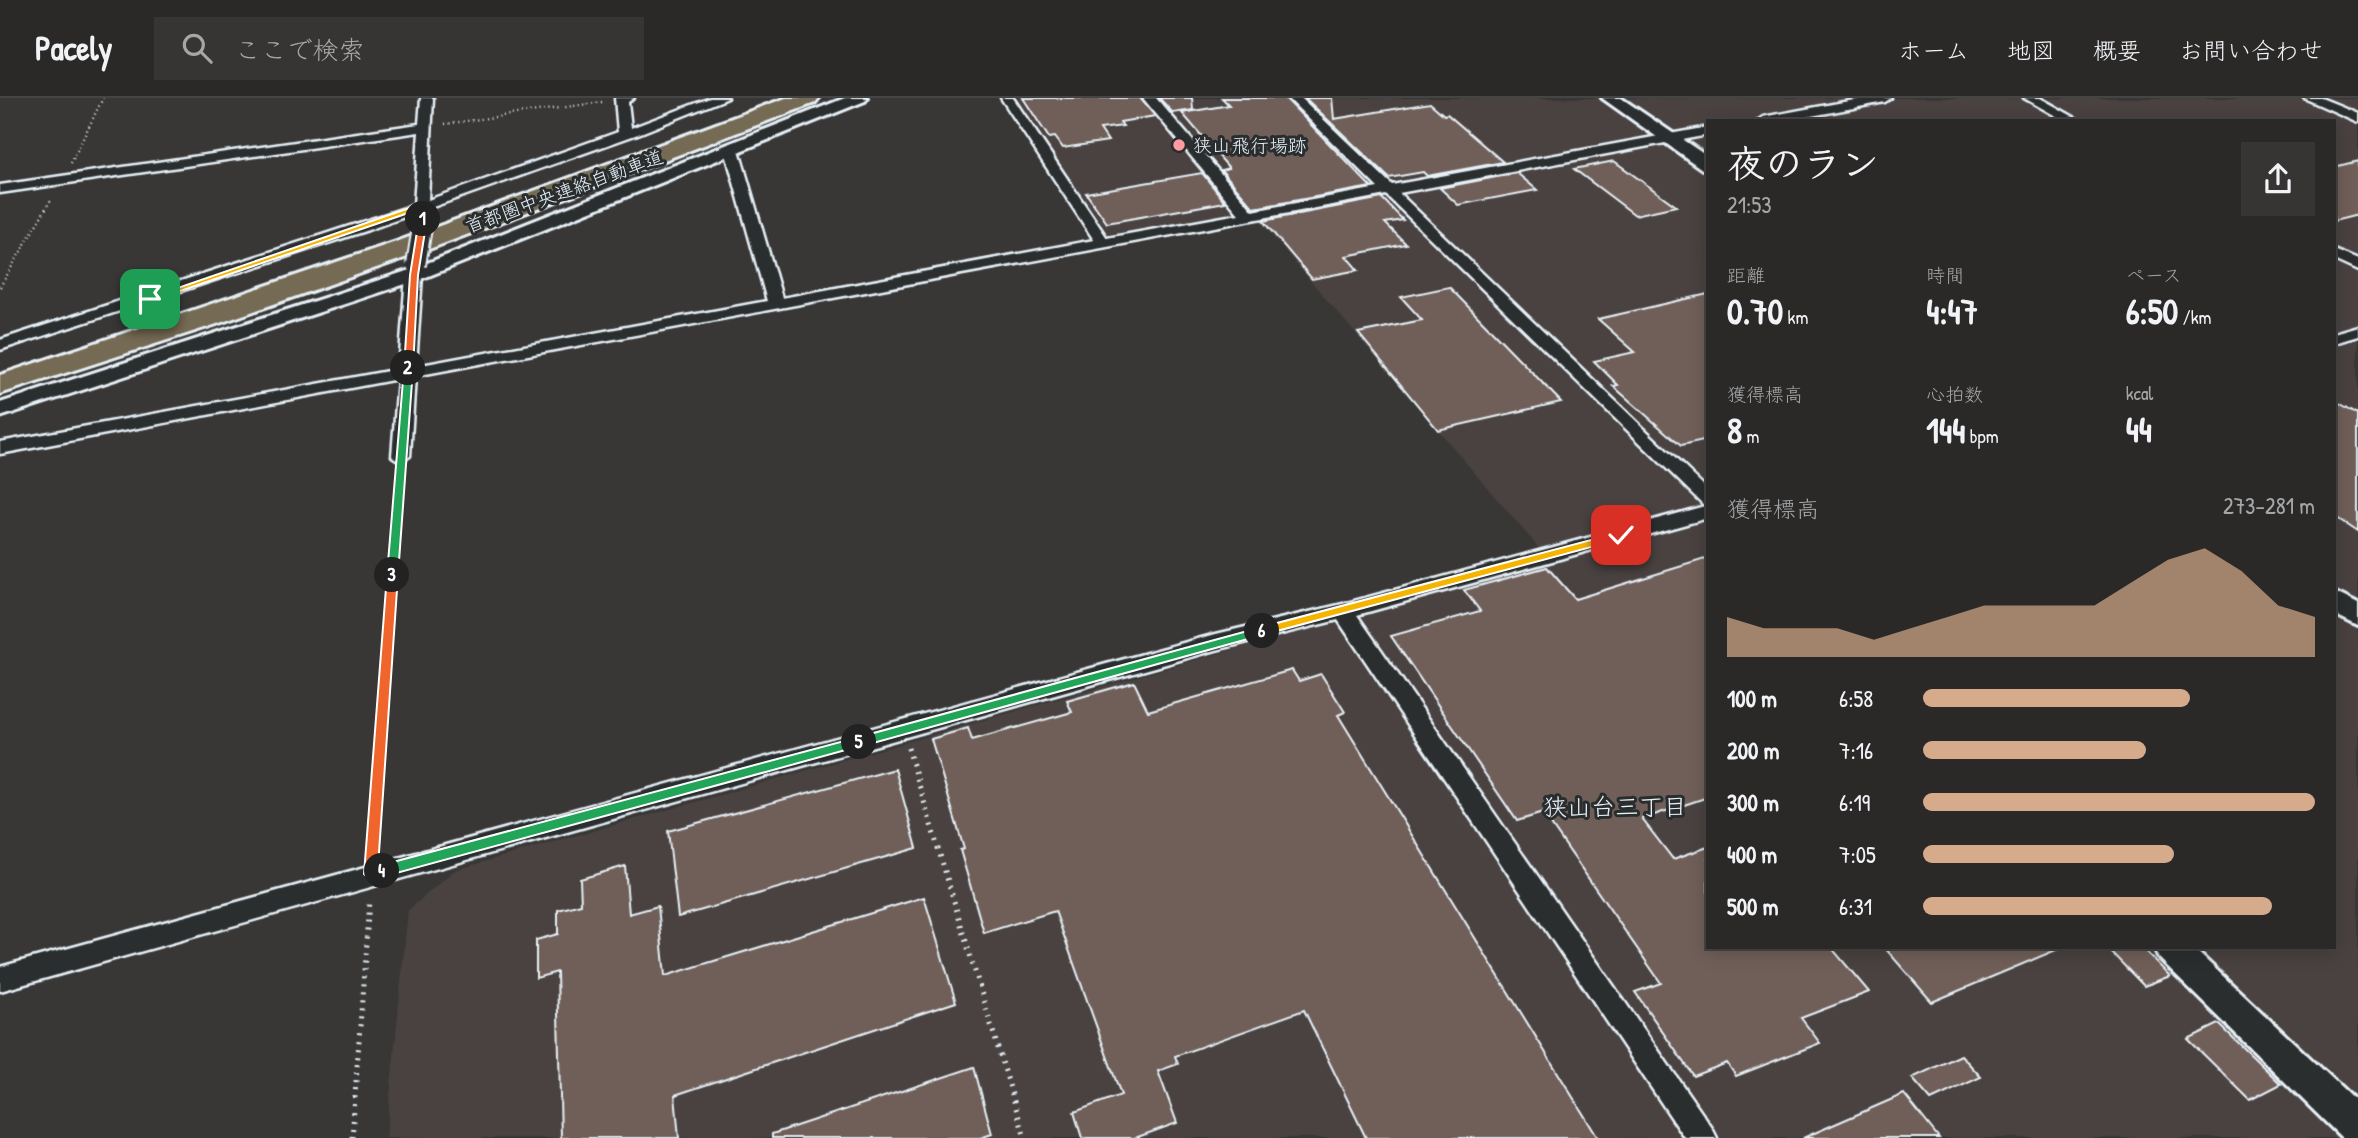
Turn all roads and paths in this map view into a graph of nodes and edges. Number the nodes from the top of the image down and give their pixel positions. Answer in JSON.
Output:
{"nodes":[{"id":1,"x":103,"y":98,"type":"edge"},
{"id":2,"x":427,"y":98,"type":"edge"},
{"id":3,"x":720,"y":98,"type":"edge"},
{"id":4,"x":771,"y":98,"type":"edge"},
{"id":5,"x":807,"y":98,"type":"edge"},
{"id":6,"x":859,"y":98,"type":"edge"},
{"id":7,"x":1007,"y":98,"type":"edge"},
{"id":8,"x":1149,"y":98,"type":"edge"},
{"id":9,"x":1294,"y":98,"type":"edge"},
{"id":10,"x":1610,"y":98,"type":"edge"},
{"id":11,"x":1820,"y":98,"type":"edge"},
{"id":12,"x":1885,"y":98,"type":"edge"},
{"id":13,"x":2030,"y":98,"type":"edge"},
{"id":14,"x":2310,"y":98,"type":"edge"},
{"id":15,"x":624,"y":99,"type":"edge"},
{"id":16,"x":1836,"y":107,"type":"junction"},
{"id":17,"x":2358,"y":118,"type":"edge"},
{"id":18,"x":1773,"y":119,"type":"edge"},
{"id":19,"x":1856,"y":119,"type":"edge"},
{"id":20,"x":2071,"y":119,"type":"edge"},
{"id":21,"x":425,"y":127,"type":"junction"},
{"id":22,"x":1706,"y":131,"type":"edge"},
{"id":23,"x":625,"y":133,"type":"junction"},
{"id":24,"x":1669,"y":138,"type":"junction"},
{"id":25,"x":732,"y":150,"type":"junction"},
{"id":26,"x":1706,"y":164,"type":"edge"},
{"id":27,"x":63,"y":179,"type":"junction"},
{"id":28,"x":0,"y":188,"type":"edge"},
{"id":29,"x":1389,"y":191,"type":"junction"},
{"id":30,"x":423,"y":208,"type":"junction"},
{"id":31,"x":1249,"y":216,"type":"junction"},
{"id":32,"x":1103,"y":243,"type":"junction"},
{"id":33,"x":2336,"y":255,"type":"edge"},
{"id":34,"x":2358,"y":266,"type":"edge"},
{"id":35,"x":415,"y":270,"type":"junction"},
{"id":36,"x":0,"y":287,"type":"edge"},
{"id":37,"x":776,"y":303,"type":"junction"},
{"id":38,"x":2358,"y":331,"type":"edge"},
{"id":39,"x":2336,"y":337,"type":"edge"},
{"id":40,"x":0,"y":345,"type":"edge"},
{"id":41,"x":0,"y":368,"type":"edge"},
{"id":42,"x":408,"y":372,"type":"junction"},
{"id":43,"x":0,"y":385,"type":"edge"},
{"id":44,"x":0,"y":410,"type":"edge"},
{"id":45,"x":0,"y":448,"type":"edge"},
{"id":46,"x":401,"y":456,"type":"joint"},
{"id":47,"x":1706,"y":499,"type":"edge"},
{"id":48,"x":1706,"y":513,"type":"edge"},
{"id":49,"x":2336,"y":602,"type":"edge"},
{"id":50,"x":1343,"y":611,"type":"junction"},
{"id":51,"x":2358,"y":617,"type":"edge"},
{"id":52,"x":902,"y":730,"type":"junction"},
{"id":53,"x":371,"y":874,"type":"junction"},
{"id":54,"x":2173,"y":949,"type":"edge"},
{"id":55,"x":0,"y":979,"type":"edge"},
{"id":56,"x":2358,"y":1129,"type":"edge"},
{"id":57,"x":352,"y":1138,"type":"edge"},
{"id":58,"x":1025,"y":1138,"type":"edge"},
{"id":59,"x":1702,"y":1138,"type":"edge"},
{"id":60,"x":2344,"y":1138,"type":"edge"}],
"edges":[{"from":1,"to":27,"type":"path"},
{"from":2,"to":21,"type":"street"},
{"from":3,"to":23,"type":"street"},
{"from":4,"to":41,"type":"highway","name":"首都圏中央連絡自動車道"},
{"from":5,"to":43,"type":"highway","name":"首都圏中央連絡自動車道"},
{"from":6,"to":25,"type":"street"},
{"from":7,"to":32,"type":"street"},
{"from":8,"to":31,"type":"street"},
{"from":9,"to":29,"type":"street"},
{"from":10,"to":24,"type":"street"},
{"from":11,"to":16,"type":"street"},
{"from":12,"to":16,"type":"street"},
{"from":13,"to":20,"type":"street"},
{"from":14,"to":17,"type":"street"},
{"from":15,"to":21,"type":"path"},
{"from":15,"to":23,"type":"street"},
{"from":16,"to":18,"type":"street"},
{"from":16,"to":19,"type":"street"},
{"from":21,"to":27,"type":"street"},
{"from":21,"to":30,"type":"street"},
{"from":22,"to":24,"type":"street"},
{"from":23,"to":30,"type":"street"},
{"from":24,"to":26,"type":"street"},
{"from":24,"to":29,"type":"street"},
{"from":25,"to":35,"type":"street"},
{"from":25,"to":37,"type":"street"},
{"from":27,"to":28,"type":"street"},
{"from":27,"to":36,"type":"path"},
{"from":29,"to":31,"type":"street"},
{"from":29,"to":47,"type":"street"},
{"from":30,"to":35,"type":"street","bridge":true},
{"from":30,"to":40,"type":"street"},
{"from":31,"to":32,"type":"street"},
{"from":32,"to":37,"type":"street"},
{"from":33,"to":34,"type":"street"},
{"from":35,"to":42,"type":"street"},
{"from":35,"to":44,"type":"street"},
{"from":37,"to":42,"type":"street"},
{"from":38,"to":39,"type":"street"},
{"from":42,"to":45,"type":"street"},
{"from":42,"to":46,"type":"street"},
{"from":46,"to":53,"type":"path"},
{"from":48,"to":50,"type":"street"},
{"from":49,"to":51,"type":"street"},
{"from":50,"to":52,"type":"street"},
{"from":50,"to":59,"type":"street"},
{"from":52,"to":53,"type":"street"},
{"from":52,"to":58,"type":"path"},
{"from":53,"to":55,"type":"street"},
{"from":53,"to":57,"type":"path"},
{"from":54,"to":56,"type":"street"},
{"from":56,"to":60,"type":"street"}]}
